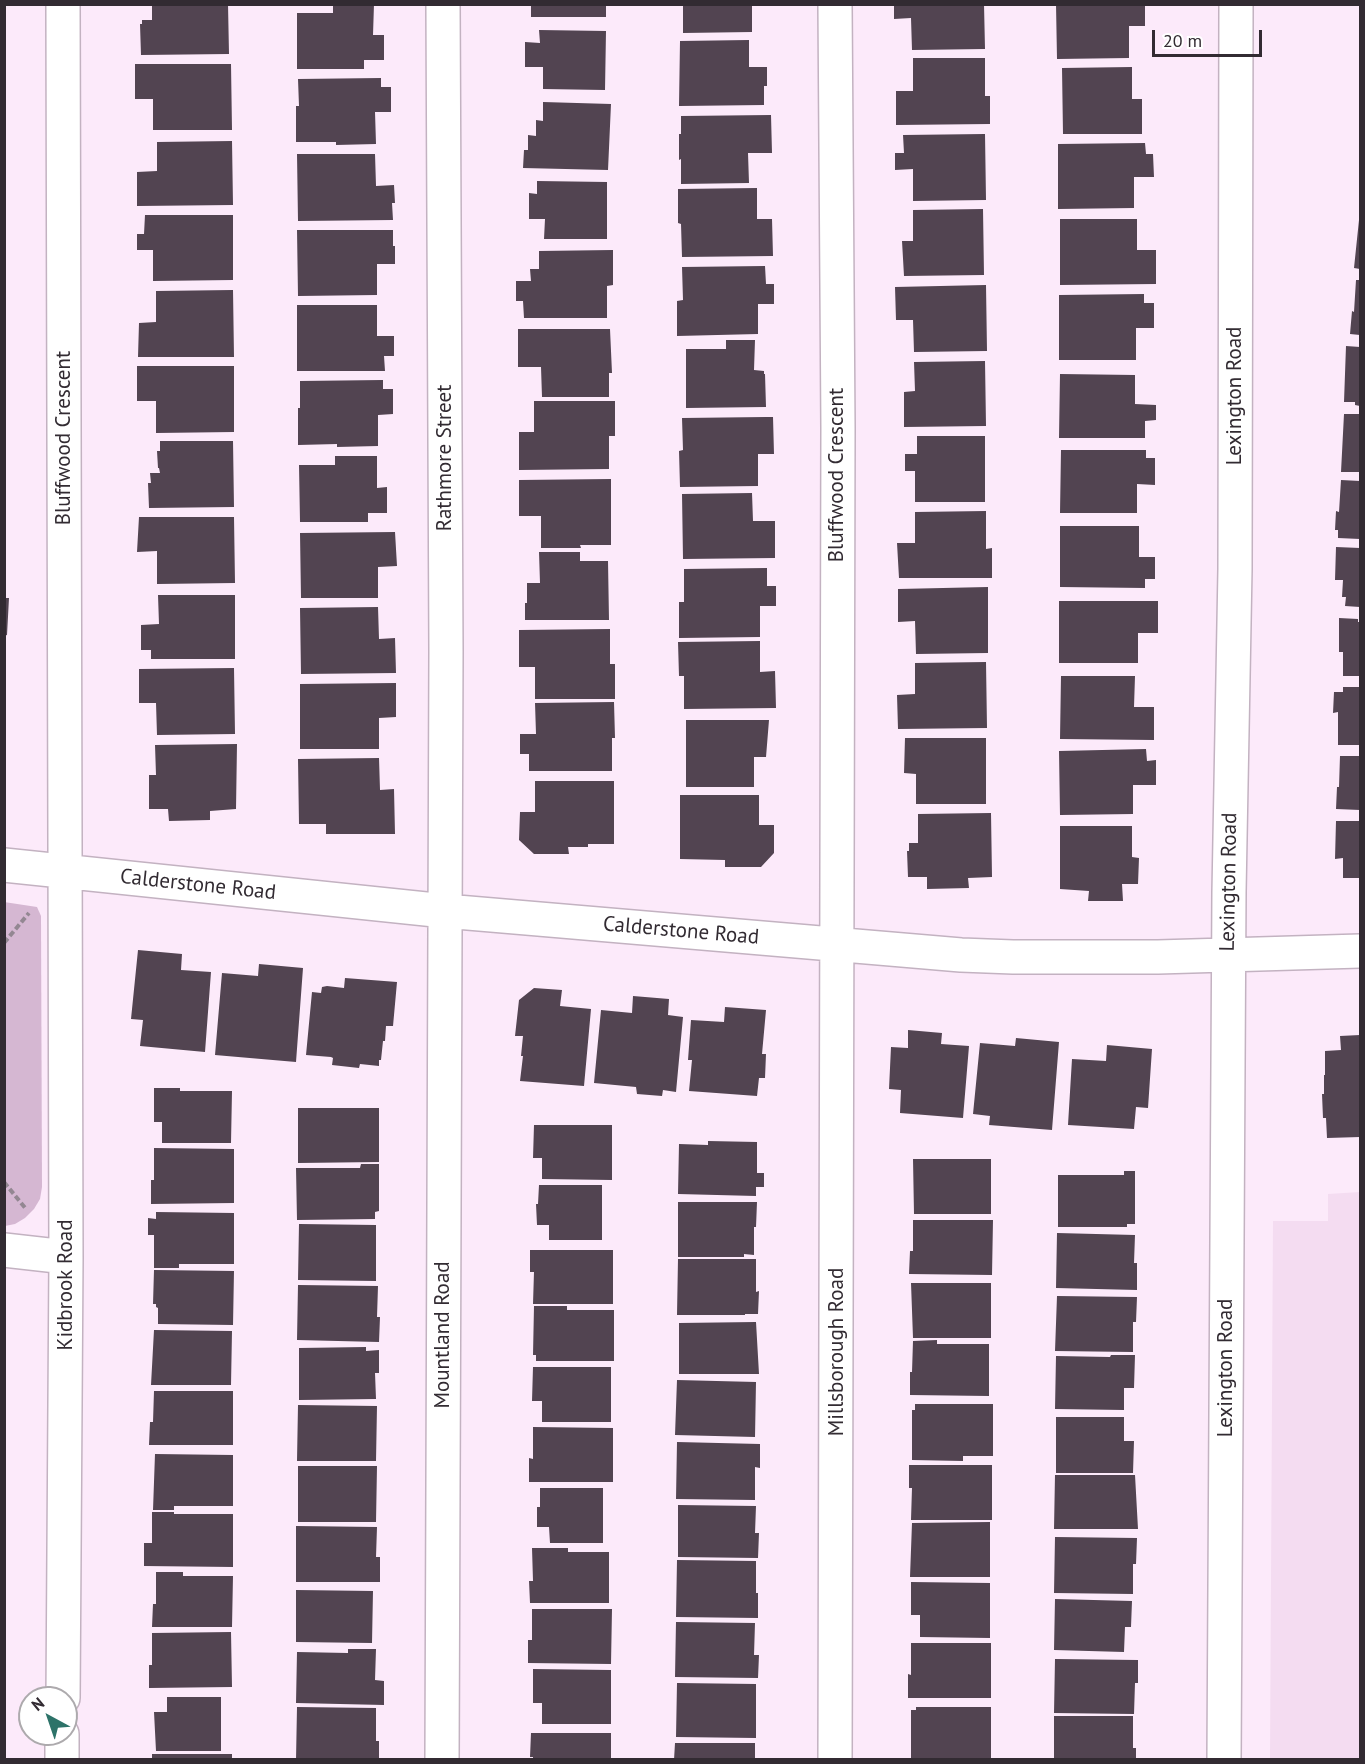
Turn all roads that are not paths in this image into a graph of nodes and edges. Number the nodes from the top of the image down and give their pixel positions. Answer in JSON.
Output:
{"nodes":[{"id":1,"x":63,"y":4,"type":"edge"},
{"id":2,"x":443,"y":4,"type":"edge"},
{"id":3,"x":835,"y":4,"type":"edge"},
{"id":4,"x":1236,"y":4,"type":"edge"},
{"id":5,"x":4,"y":866,"type":"edge"},
{"id":6,"x":66,"y":872,"type":"junction"},
{"id":7,"x":445,"y":911,"type":"junction"},
{"id":8,"x":837,"y":945,"type":"junction"},
{"id":9,"x":1360,"y":951,"type":"edge"},
{"id":10,"x":1228,"y":955,"type":"junction"},
{"id":11,"x":4,"y":1250,"type":"edge"},
{"id":12,"x":66,"y":1257,"type":"junction"},
{"id":13,"x":63,"y":1686,"type":"edge"},
{"id":14,"x":442,"y":1760,"type":"edge"},
{"id":15,"x":836,"y":1760,"type":"edge"},
{"id":16,"x":1224,"y":1760,"type":"edge"}],
"edges":[{"from":1,"to":6,"type":"street","name":"Bluffwood Crescent"},
{"from":2,"to":7,"type":"street","name":"Rathmore Street"},
{"from":3,"to":8,"type":"street","name":"Bluffwood Crescent"},
{"from":4,"to":10,"type":"street","name":"Lexington Road"},
{"from":5,"to":6,"type":"street","name":"Calderstone Road"},
{"from":6,"to":7,"type":"street","name":"Calderstone Road"},
{"from":6,"to":12,"type":"street","name":"Kidbrook Road"},
{"from":7,"to":8,"type":"street","name":"Calderstone Road"},
{"from":7,"to":14,"type":"street","name":"Mountland Road"},
{"from":8,"to":10,"type":"street","name":"Calderstone Road"},
{"from":8,"to":15,"type":"street","name":"Millsborough Road"},
{"from":9,"to":10,"type":"street","name":"Calderstone Road"},
{"from":10,"to":16,"type":"street","name":"Lexington Road"},
{"from":11,"to":12,"type":"street"},
{"from":12,"to":13,"type":"street","name":"Kidbrook Road"}]}
